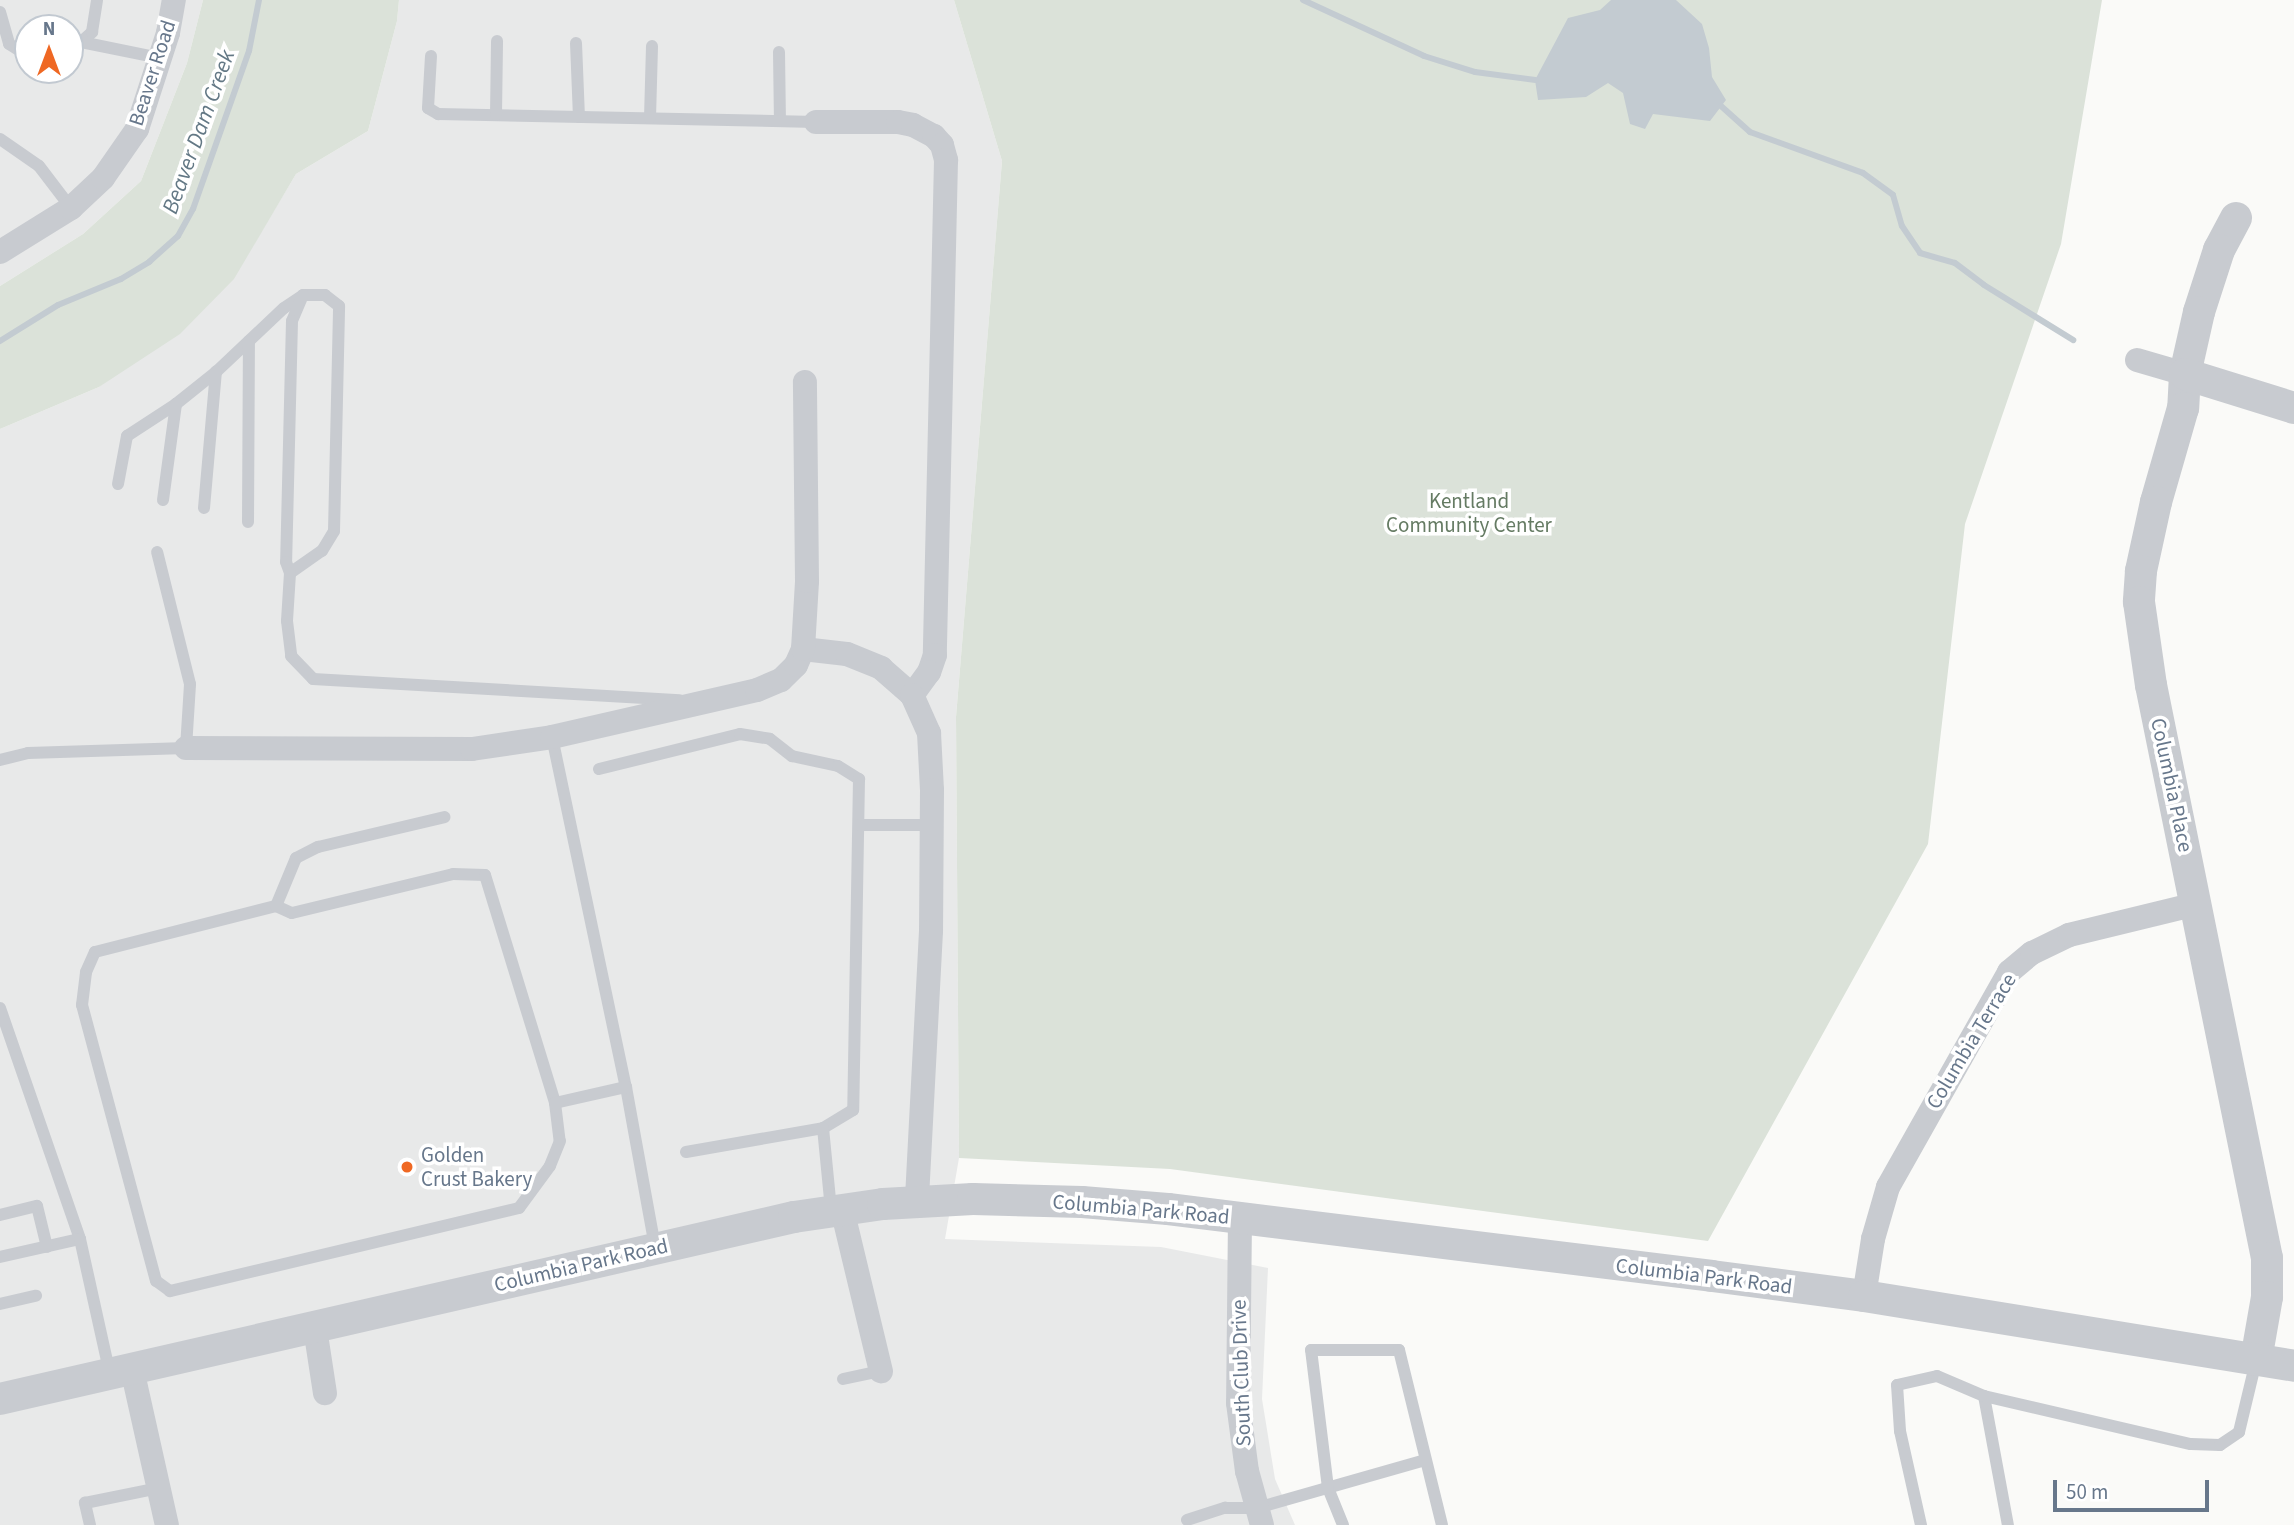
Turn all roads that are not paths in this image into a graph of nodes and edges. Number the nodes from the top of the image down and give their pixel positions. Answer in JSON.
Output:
{"nodes":[{"id":1,"x":97,"y":0,"type":"edge"},
{"id":2,"x":174,"y":0,"type":"edge"},
{"id":3,"x":0,"y":12,"type":"edge"},
{"id":4,"x":84,"y":39,"type":"edge"},
{"id":5,"x":497,"y":41,"type":"dead end"},
{"id":6,"x":84,"y":43,"type":"edge"},
{"id":7,"x":576,"y":43,"type":"dead end"},
{"id":8,"x":652,"y":46,"type":"dead end"},
{"id":9,"x":14,"y":47,"type":"edge"},
{"id":10,"x":779,"y":52,"type":"dead end"},
{"id":11,"x":431,"y":56,"type":"dead end"},
{"id":12,"x":160,"y":58,"type":"junction"},
{"id":13,"x":496,"y":115,"type":"junction"},
{"id":14,"x":579,"y":117,"type":"junction"},
{"id":15,"x":650,"y":118,"type":"junction"},
{"id":16,"x":780,"y":121,"type":"junction"},
{"id":17,"x":816,"y":121,"type":"joint"},
{"id":18,"x":0,"y":139,"type":"edge"},
{"id":19,"x":71,"y":208,"type":"junction"},
{"id":20,"x":2236,"y":218,"type":"dead end"},
{"id":21,"x":0,"y":252,"type":"edge"},
{"id":22,"x":303,"y":295,"type":"junction"},
{"id":23,"x":249,"y":341,"type":"junction"},
{"id":24,"x":2137,"y":360,"type":"dead end"},
{"id":25,"x":216,"y":372,"type":"junction"},
{"id":26,"x":2185,"y":374,"type":"junction"},
{"id":27,"x":805,"y":382,"type":"dead end"},
{"id":28,"x":176,"y":404,"type":"junction"},
{"id":29,"x":2294,"y":408,"type":"edge"},
{"id":30,"x":118,"y":484,"type":"dead end"},
{"id":31,"x":163,"y":500,"type":"dead end"},
{"id":32,"x":204,"y":508,"type":"dead end"},
{"id":33,"x":247,"y":522,"type":"dead end"},
{"id":34,"x":158,"y":552,"type":"dead end"},
{"id":35,"x":290,"y":573,"type":"junction"},
{"id":36,"x":803,"y":649,"type":"junction"},
{"id":37,"x":912,"y":695,"type":"junction"},
{"id":38,"x":707,"y":702,"type":"junction"},
{"id":39,"x":552,"y":737,"type":"junction"},
{"id":40,"x":186,"y":748,"type":"junction"},
{"id":41,"x":0,"y":760,"type":"edge"},
{"id":42,"x":599,"y":769,"type":"dead end"},
{"id":43,"x":445,"y":817,"type":"dead end"},
{"id":44,"x":859,"y":825,"type":"junction"},
{"id":45,"x":932,"y":825,"type":"junction"},
{"id":46,"x":2196,"y":904,"type":"junction"},
{"id":47,"x":276,"y":906,"type":"junction"},
{"id":48,"x":0,"y":1008,"type":"edge"},
{"id":49,"x":626,"y":1087,"type":"junction"},
{"id":50,"x":555,"y":1103,"type":"junction"},
{"id":51,"x":823,"y":1128,"type":"junction"},
{"id":52,"x":687,"y":1152,"type":"dead end"},
{"id":53,"x":917,"y":1202,"type":"junction"},
{"id":54,"x":836,"y":1210,"type":"junction"},
{"id":55,"x":0,"y":1215,"type":"edge"},
{"id":56,"x":1240,"y":1218,"type":"junction"},
{"id":57,"x":80,"y":1239,"type":"junction"},
{"id":58,"x":47,"y":1247,"type":"junction"},
{"id":59,"x":655,"y":1247,"type":"junction"},
{"id":60,"x":0,"y":1257,"type":"edge"},
{"id":61,"x":36,"y":1296,"type":"dead end"},
{"id":62,"x":1864,"y":1296,"type":"junction"},
{"id":63,"x":0,"y":1304,"type":"edge"},
{"id":64,"x":315,"y":1328,"type":"junction"},
{"id":65,"x":2256,"y":1360,"type":"junction"},
{"id":66,"x":2294,"y":1366,"type":"edge"},
{"id":67,"x":881,"y":1371,"type":"joint"},
{"id":68,"x":121,"y":1372,"type":"junction"},
{"id":69,"x":844,"y":1379,"type":"dead end"},
{"id":70,"x":326,"y":1393,"type":"dead end"},
{"id":71,"x":1984,"y":1396,"type":"junction"},
{"id":72,"x":0,"y":1399,"type":"edge"},
{"id":73,"x":1425,"y":1460,"type":"junction"},
{"id":74,"x":159,"y":1488,"type":"junction"},
{"id":75,"x":1328,"y":1488,"type":"junction"},
{"id":76,"x":1259,"y":1517,"type":"edge"},
{"id":77,"x":1187,"y":1520,"type":"dead end"},
{"id":78,"x":90,"y":1525,"type":"edge"},
{"id":79,"x":167,"y":1525,"type":"edge"},
{"id":80,"x":1343,"y":1525,"type":"edge"},
{"id":81,"x":1441,"y":1525,"type":"edge"},
{"id":82,"x":1921,"y":1525,"type":"edge"},
{"id":83,"x":2008,"y":1525,"type":"edge"}],
"edges":[{"from":1,"to":4,"type":"lane"},
{"from":2,"to":12,"type":"street","name":"Beaver Road"},
{"from":3,"to":9,"type":"lane"},
{"from":5,"to":13,"type":"lane"},
{"from":6,"to":12,"type":"lane"},
{"from":7,"to":14,"type":"lane"},
{"from":8,"to":15,"type":"lane"},
{"from":10,"to":16,"type":"lane"},
{"from":11,"to":13,"type":"lane"},
{"from":12,"to":19,"type":"street","name":"Beaver Road"},
{"from":13,"to":14,"type":"lane"},
{"from":14,"to":15,"type":"lane"},
{"from":15,"to":16,"type":"lane"},
{"from":16,"to":17,"type":"lane"},
{"from":17,"to":37,"type":"street"},
{"from":18,"to":19,"type":"lane"},
{"from":19,"to":21,"type":"street","name":"Beaver Road"},
{"from":20,"to":26,"type":"street","name":"Columbia Place"},
{"from":22,"to":23,"type":"lane"},
{"from":22,"to":35,"type":"lane"},
{"from":22,"to":35,"type":"lane"},
{"from":23,"to":25,"type":"lane"},
{"from":23,"to":33,"type":"lane"},
{"from":24,"to":26,"type":"street"},
{"from":25,"to":28,"type":"lane"},
{"from":25,"to":32,"type":"lane"},
{"from":26,"to":29,"type":"street"},
{"from":26,"to":46,"type":"street","name":"Columbia Place"},
{"from":27,"to":36,"type":"street"},
{"from":28,"to":30,"type":"lane"},
{"from":28,"to":31,"type":"lane"},
{"from":34,"to":40,"type":"lane"},
{"from":35,"to":38,"type":"lane"},
{"from":36,"to":37,"type":"street"},
{"from":36,"to":38,"type":"street"},
{"from":37,"to":45,"type":"street"},
{"from":38,"to":39,"type":"street"},
{"from":39,"to":40,"type":"street"},
{"from":39,"to":49,"type":"lane"},
{"from":40,"to":41,"type":"lane"},
{"from":42,"to":44,"type":"lane"},
{"from":43,"to":47,"type":"lane"},
{"from":44,"to":45,"type":"lane"},
{"from":44,"to":51,"type":"lane"},
{"from":45,"to":53,"type":"street"},
{"from":46,"to":62,"type":"street","name":"Columbia Terrace"},
{"from":46,"to":65,"type":"street","name":"Columbia Place"},
{"from":47,"to":50,"type":"lane"},
{"from":47,"to":50,"type":"lane"},
{"from":48,"to":57,"type":"lane"},
{"from":49,"to":50,"type":"lane"},
{"from":49,"to":59,"type":"lane"},
{"from":51,"to":52,"type":"lane"},
{"from":51,"to":54,"type":"lane"},
{"from":53,"to":54,"type":"street","name":"Columbia Park Road"},
{"from":53,"to":56,"type":"street","name":"Columbia Park Road"},
{"from":54,"to":59,"type":"street","name":"Columbia Park Road"},
{"from":54,"to":67,"type":"street"},
{"from":55,"to":58,"type":"lane"},
{"from":56,"to":62,"type":"street","name":"Columbia Park Road"},
{"from":56,"to":76,"type":"street","name":"South Club Drive"},
{"from":57,"to":58,"type":"lane"},
{"from":57,"to":68,"type":"lane"},
{"from":58,"to":60,"type":"lane"},
{"from":59,"to":64,"type":"street","name":"Columbia Park Road"},
{"from":61,"to":63,"type":"lane"},
{"from":62,"to":65,"type":"street","name":"Columbia Park Road"},
{"from":64,"to":68,"type":"street","name":"Columbia Park Road"},
{"from":64,"to":70,"type":"street"},
{"from":65,"to":66,"type":"street","name":"Columbia Park Road"},
{"from":65,"to":71,"type":"lane"},
{"from":67,"to":69,"type":"lane"},
{"from":68,"to":72,"type":"street","name":"Columbia Park Road"},
{"from":68,"to":74,"type":"street"},
{"from":71,"to":82,"type":"lane"},
{"from":71,"to":83,"type":"lane"},
{"from":73,"to":75,"type":"lane"},
{"from":73,"to":75,"type":"lane"},
{"from":73,"to":81,"type":"lane"},
{"from":74,"to":78,"type":"lane"},
{"from":74,"to":79,"type":"street"},
{"from":75,"to":76,"type":"lane"},
{"from":75,"to":80,"type":"lane"},
{"from":76,"to":77,"type":"lane"}]}
